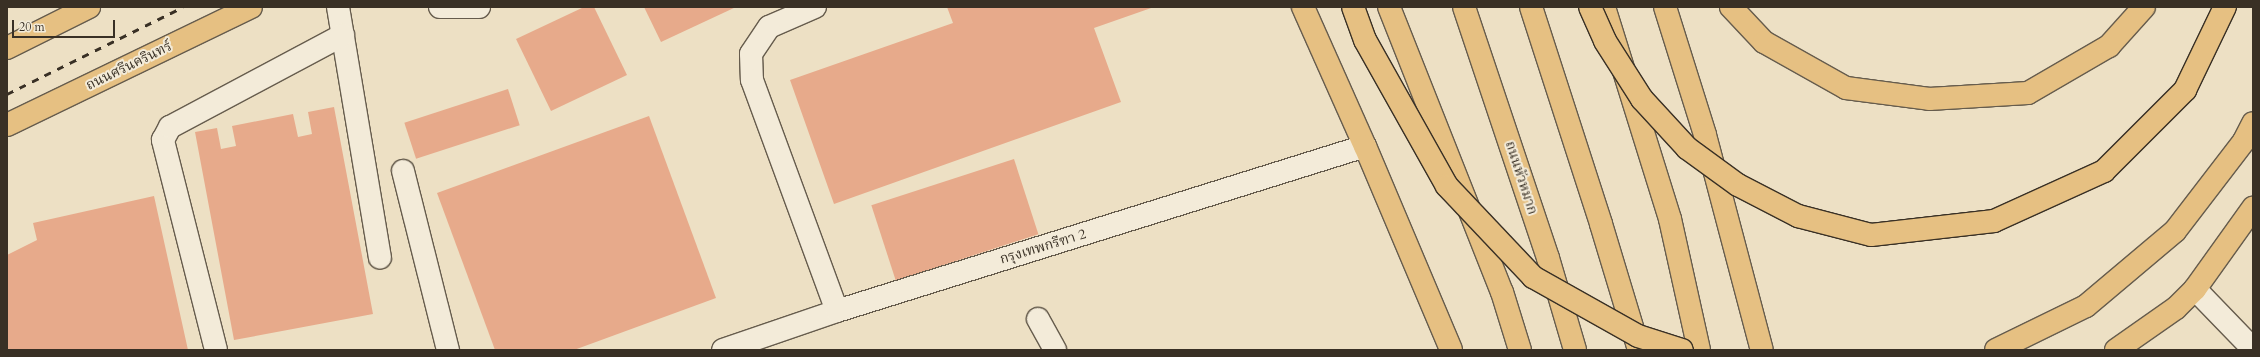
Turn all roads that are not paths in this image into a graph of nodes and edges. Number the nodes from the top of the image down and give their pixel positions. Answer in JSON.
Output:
{"nodes":[{"id":1,"x":89,"y":7,"type":"edge"},
{"id":2,"x":250,"y":7,"type":"edge"},
{"id":3,"x":338,"y":7,"type":"edge"},
{"id":4,"x":440,"y":7,"type":"edge"},
{"id":5,"x":479,"y":7,"type":"edge"},
{"id":6,"x":815,"y":7,"type":"edge"},
{"id":7,"x":1303,"y":7,"type":"edge"},
{"id":8,"x":1353,"y":7,"type":"edge"},
{"id":9,"x":1389,"y":7,"type":"edge"},
{"id":10,"x":1464,"y":7,"type":"edge"},
{"id":11,"x":1531,"y":7,"type":"edge"},
{"id":12,"x":1590,"y":7,"type":"edge"},
{"id":13,"x":1604,"y":7,"type":"edge"},
{"id":14,"x":1665,"y":7,"type":"edge"},
{"id":15,"x":1731,"y":7,"type":"edge"},
{"id":16,"x":2144,"y":7,"type":"edge"},
{"id":17,"x":2225,"y":7,"type":"edge"},
{"id":18,"x":343,"y":35,"type":"junction"},
{"id":19,"x":7,"y":48,"type":"edge"},
{"id":20,"x":2253,"y":123,"type":"edge"},
{"id":21,"x":7,"y":125,"type":"edge"},
{"id":22,"x":1365,"y":146,"type":"junction"},
{"id":23,"x":403,"y":171,"type":"dead end"},
{"id":24,"x":2253,"y":208,"type":"edge"},
{"id":25,"x":380,"y":257,"type":"dead end"},
{"id":26,"x":2195,"y":289,"type":"junction"},
{"id":27,"x":838,"y":311,"type":"junction"},
{"id":28,"x":1038,"y":320,"type":"dead end"},
{"id":29,"x":2253,"y":348,"type":"edge"},
{"id":30,"x":216,"y":350,"type":"edge"},
{"id":31,"x":448,"y":350,"type":"edge"},
{"id":32,"x":723,"y":350,"type":"edge"},
{"id":33,"x":1055,"y":350,"type":"edge"},
{"id":34,"x":1451,"y":350,"type":"edge"},
{"id":35,"x":1520,"y":350,"type":"edge"},
{"id":36,"x":1575,"y":350,"type":"edge"},
{"id":37,"x":1639,"y":350,"type":"edge"},
{"id":38,"x":1682,"y":350,"type":"edge"},
{"id":39,"x":1699,"y":350,"type":"edge"},
{"id":40,"x":1762,"y":350,"type":"edge"},
{"id":41,"x":1996,"y":350,"type":"edge"},
{"id":42,"x":2116,"y":350,"type":"edge"}],
"edges":[{"from":1,"to":19,"type":"main road"},
{"from":2,"to":21,"type":"main road","name":"ถนนศรีนครินทร์"},
{"from":3,"to":18,"type":"street"},
{"from":4,"to":5,"type":"street"},
{"from":6,"to":27,"type":"street"},
{"from":7,"to":22,"type":"main road"},
{"from":8,"to":38,"type":"main road","bridge":true},
{"from":9,"to":35,"type":"main road"},
{"from":10,"to":36,"type":"main road","name":"ถนนหัวหมาก"},
{"from":11,"to":37,"type":"main road"},
{"from":12,"to":17,"type":"main road","bridge":true},
{"from":13,"to":39,"type":"main road"},
{"from":14,"to":40,"type":"main road"},
{"from":15,"to":16,"type":"main road"},
{"from":18,"to":25,"type":"street"},
{"from":18,"to":30,"type":"street"},
{"from":20,"to":41,"type":"main road"},
{"from":22,"to":27,"type":"street","name":"กรุงเทพกรีฑา 2"},
{"from":22,"to":34,"type":"main road"},
{"from":23,"to":31,"type":"street"},
{"from":24,"to":26,"type":"main road"},
{"from":26,"to":29,"type":"street"},
{"from":26,"to":42,"type":"main road"},
{"from":27,"to":32,"type":"street","name":"กรุงเทพกรีฑา 2"},
{"from":28,"to":33,"type":"street"}]}
